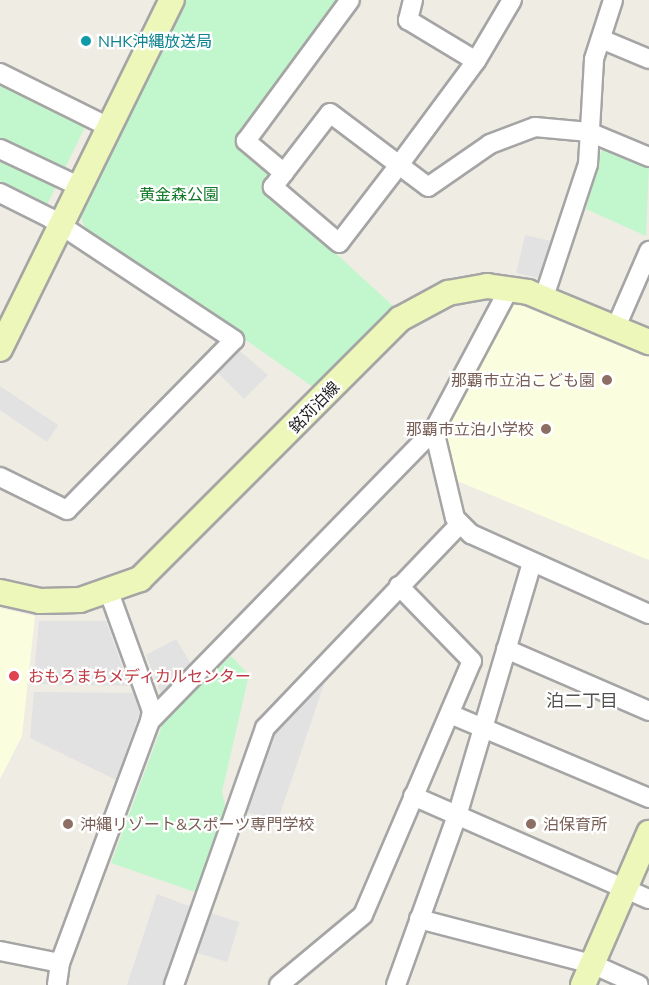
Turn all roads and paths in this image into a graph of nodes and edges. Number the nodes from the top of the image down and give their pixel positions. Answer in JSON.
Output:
{"nodes":[{"id":1,"x":172,"y":0,"type":"edge"},
{"id":2,"x":350,"y":0,"type":"edge"},
{"id":3,"x":413,"y":0,"type":"edge"},
{"id":4,"x":512,"y":0,"type":"edge"},
{"id":5,"x":613,"y":0,"type":"edge"},
{"id":6,"x":600,"y":39,"type":"junction"},
{"id":7,"x":649,"y":59,"type":"edge"},
{"id":8,"x":476,"y":62,"type":"junction"},
{"id":9,"x":0,"y":74,"type":"edge"},
{"id":10,"x":109,"y":127,"type":"junction"},
{"id":11,"x":589,"y":132,"type":"junction"},
{"id":12,"x":0,"y":148,"type":"edge"},
{"id":13,"x":649,"y":157,"type":"edge"},
{"id":14,"x":399,"y":165,"type":"junction"},
{"id":15,"x":284,"y":173,"type":"junction"},
{"id":16,"x":72,"y":183,"type":"dead end"},
{"id":17,"x":0,"y":193,"type":"edge"},
{"id":18,"x":60,"y":225,"type":"junction"},
{"id":19,"x":649,"y":251,"type":"edge"},
{"id":20,"x":510,"y":287,"type":"junction"},
{"id":21,"x":544,"y":297,"type":"junction"},
{"id":22,"x":616,"y":327,"type":"junction"},
{"id":23,"x":649,"y":342,"type":"edge"},
{"id":24,"x":0,"y":349,"type":"edge"},
{"id":25,"x":435,"y":430,"type":"junction"},
{"id":26,"x":0,"y":477,"type":"edge"},
{"id":27,"x":459,"y":525,"type":"junction"},
{"id":28,"x":532,"y":562,"type":"junction"},
{"id":29,"x":399,"y":586,"type":"junction"},
{"id":30,"x":0,"y":592,"type":"edge"},
{"id":31,"x":109,"y":592,"type":"junction"},
{"id":32,"x":649,"y":614,"type":"edge"},
{"id":33,"x":506,"y":649,"type":"junction"},
{"id":34,"x":649,"y":711,"type":"edge"},
{"id":35,"x":450,"y":714,"type":"junction"},
{"id":36,"x":150,"y":721,"type":"junction"},
{"id":37,"x":483,"y":727,"type":"junction"},
{"id":38,"x":413,"y":796,"type":"junction"},
{"id":39,"x":649,"y":798,"type":"edge"},
{"id":40,"x":457,"y":816,"type":"junction"},
{"id":41,"x":649,"y":833,"type":"edge"},
{"id":42,"x":625,"y":889,"type":"junction"},
{"id":43,"x":649,"y":899,"type":"edge"},
{"id":44,"x":419,"y":919,"type":"junction"},
{"id":45,"x":0,"y":951,"type":"edge"},
{"id":46,"x":60,"y":963,"type":"junction"},
{"id":47,"x":588,"y":974,"type":"edge"},
{"id":48,"x":57,"y":985,"type":"edge"},
{"id":49,"x":174,"y":985,"type":"edge"},
{"id":50,"x":279,"y":985,"type":"edge"},
{"id":51,"x":396,"y":985,"type":"edge"},
{"id":52,"x":639,"y":985,"type":"edge"}],
"edges":[{"from":1,"to":10,"type":"street"},
{"from":2,"to":15,"type":"street"},
{"from":3,"to":8,"type":"street"},
{"from":4,"to":8,"type":"street"},
{"from":5,"to":6,"type":"street"},
{"from":6,"to":7,"type":"street"},
{"from":6,"to":11,"type":"street"},
{"from":8,"to":14,"type":"street"},
{"from":9,"to":10,"type":"street"},
{"from":10,"to":18,"type":"street"},
{"from":11,"to":13,"type":"street"},
{"from":11,"to":14,"type":"street"},
{"from":11,"to":21,"type":"street"},
{"from":12,"to":16,"type":"street"},
{"from":14,"to":15,"type":"street"},
{"from":14,"to":15,"type":"street"},
{"from":17,"to":18,"type":"street"},
{"from":18,"to":24,"type":"street"},
{"from":18,"to":26,"type":"street"},
{"from":19,"to":22,"type":"street"},
{"from":20,"to":21,"type":"street","name":"銘苅泊線"},
{"from":20,"to":25,"type":"street"},
{"from":20,"to":31,"type":"street","name":"銘苅泊線"},
{"from":21,"to":22,"type":"street","name":"銘苅泊線"},
{"from":22,"to":23,"type":"street","name":"銘苅泊線"},
{"from":25,"to":27,"type":"street"},
{"from":25,"to":36,"type":"street"},
{"from":27,"to":28,"type":"street"},
{"from":27,"to":29,"type":"street"},
{"from":28,"to":32,"type":"street"},
{"from":28,"to":33,"type":"street"},
{"from":29,"to":35,"type":"street"},
{"from":29,"to":49,"type":"street"},
{"from":30,"to":31,"type":"street","name":"銘苅泊線"},
{"from":31,"to":36,"type":"street"},
{"from":33,"to":34,"type":"street"},
{"from":33,"to":37,"type":"street"},
{"from":35,"to":37,"type":"street"},
{"from":35,"to":38,"type":"street"},
{"from":36,"to":46,"type":"street"},
{"from":37,"to":39,"type":"street"},
{"from":37,"to":40,"type":"street"},
{"from":38,"to":40,"type":"street"},
{"from":38,"to":50,"type":"street"},
{"from":40,"to":42,"type":"street"},
{"from":40,"to":44,"type":"street"},
{"from":41,"to":42,"type":"street"},
{"from":42,"to":43,"type":"street"},
{"from":42,"to":47,"type":"street"},
{"from":44,"to":47,"type":"street"},
{"from":44,"to":51,"type":"street"},
{"from":45,"to":46,"type":"street"},
{"from":46,"to":48,"type":"street"},
{"from":47,"to":52,"type":"street"}]}
